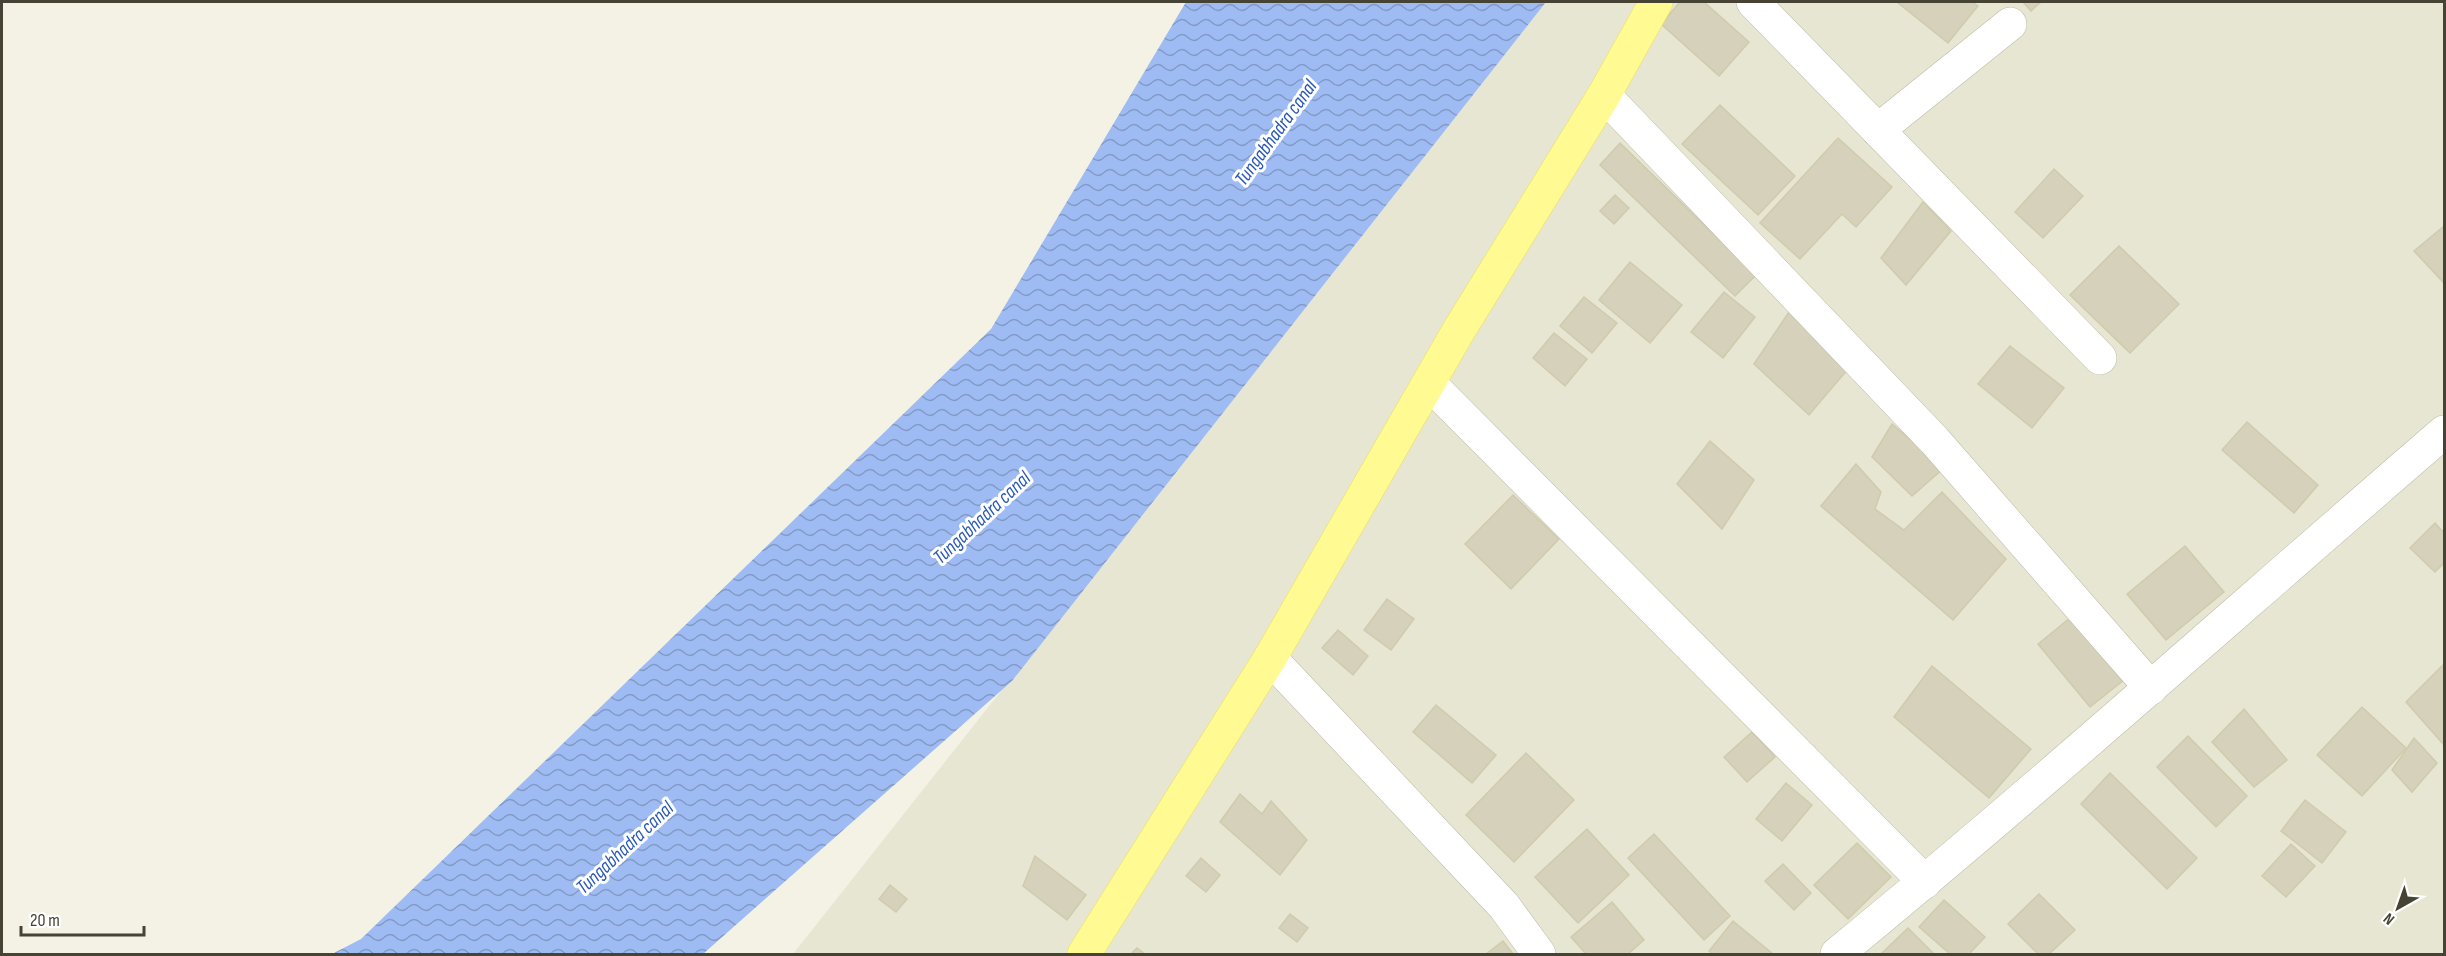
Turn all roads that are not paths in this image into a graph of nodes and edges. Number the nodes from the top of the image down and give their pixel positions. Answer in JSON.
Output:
{"nodes":[{"id":1,"x":1656,"y":2,"type":"edge"},
{"id":2,"x":1753,"y":2,"type":"edge"},
{"id":3,"x":2010,"y":24,"type":"dead end"},
{"id":4,"x":1604,"y":95,"type":"junction"},
{"id":5,"x":1878,"y":130,"type":"junction"},
{"id":6,"x":2100,"y":358,"type":"dead end"},
{"id":7,"x":1429,"y":383,"type":"junction"},
{"id":8,"x":2445,"y":432,"type":"edge"},
{"id":9,"x":1270,"y":658,"type":"junction"},
{"id":10,"x":2151,"y":688,"type":"junction"},
{"id":11,"x":1925,"y":882,"type":"junction"},
{"id":12,"x":1084,"y":954,"type":"edge"},
{"id":13,"x":1539,"y":954,"type":"edge"},
{"id":14,"x":1837,"y":954,"type":"edge"}],
"edges":[{"from":1,"to":4,"type":"main road"},
{"from":2,"to":5,"type":"street"},
{"from":3,"to":5,"type":"street"},
{"from":4,"to":7,"type":"main road"},
{"from":4,"to":10,"type":"street"},
{"from":5,"to":6,"type":"street"},
{"from":7,"to":9,"type":"main road"},
{"from":7,"to":11,"type":"street"},
{"from":8,"to":10,"type":"street"},
{"from":9,"to":12,"type":"main road"},
{"from":9,"to":13,"type":"street"},
{"from":10,"to":11,"type":"street"},
{"from":11,"to":14,"type":"street"}]}
